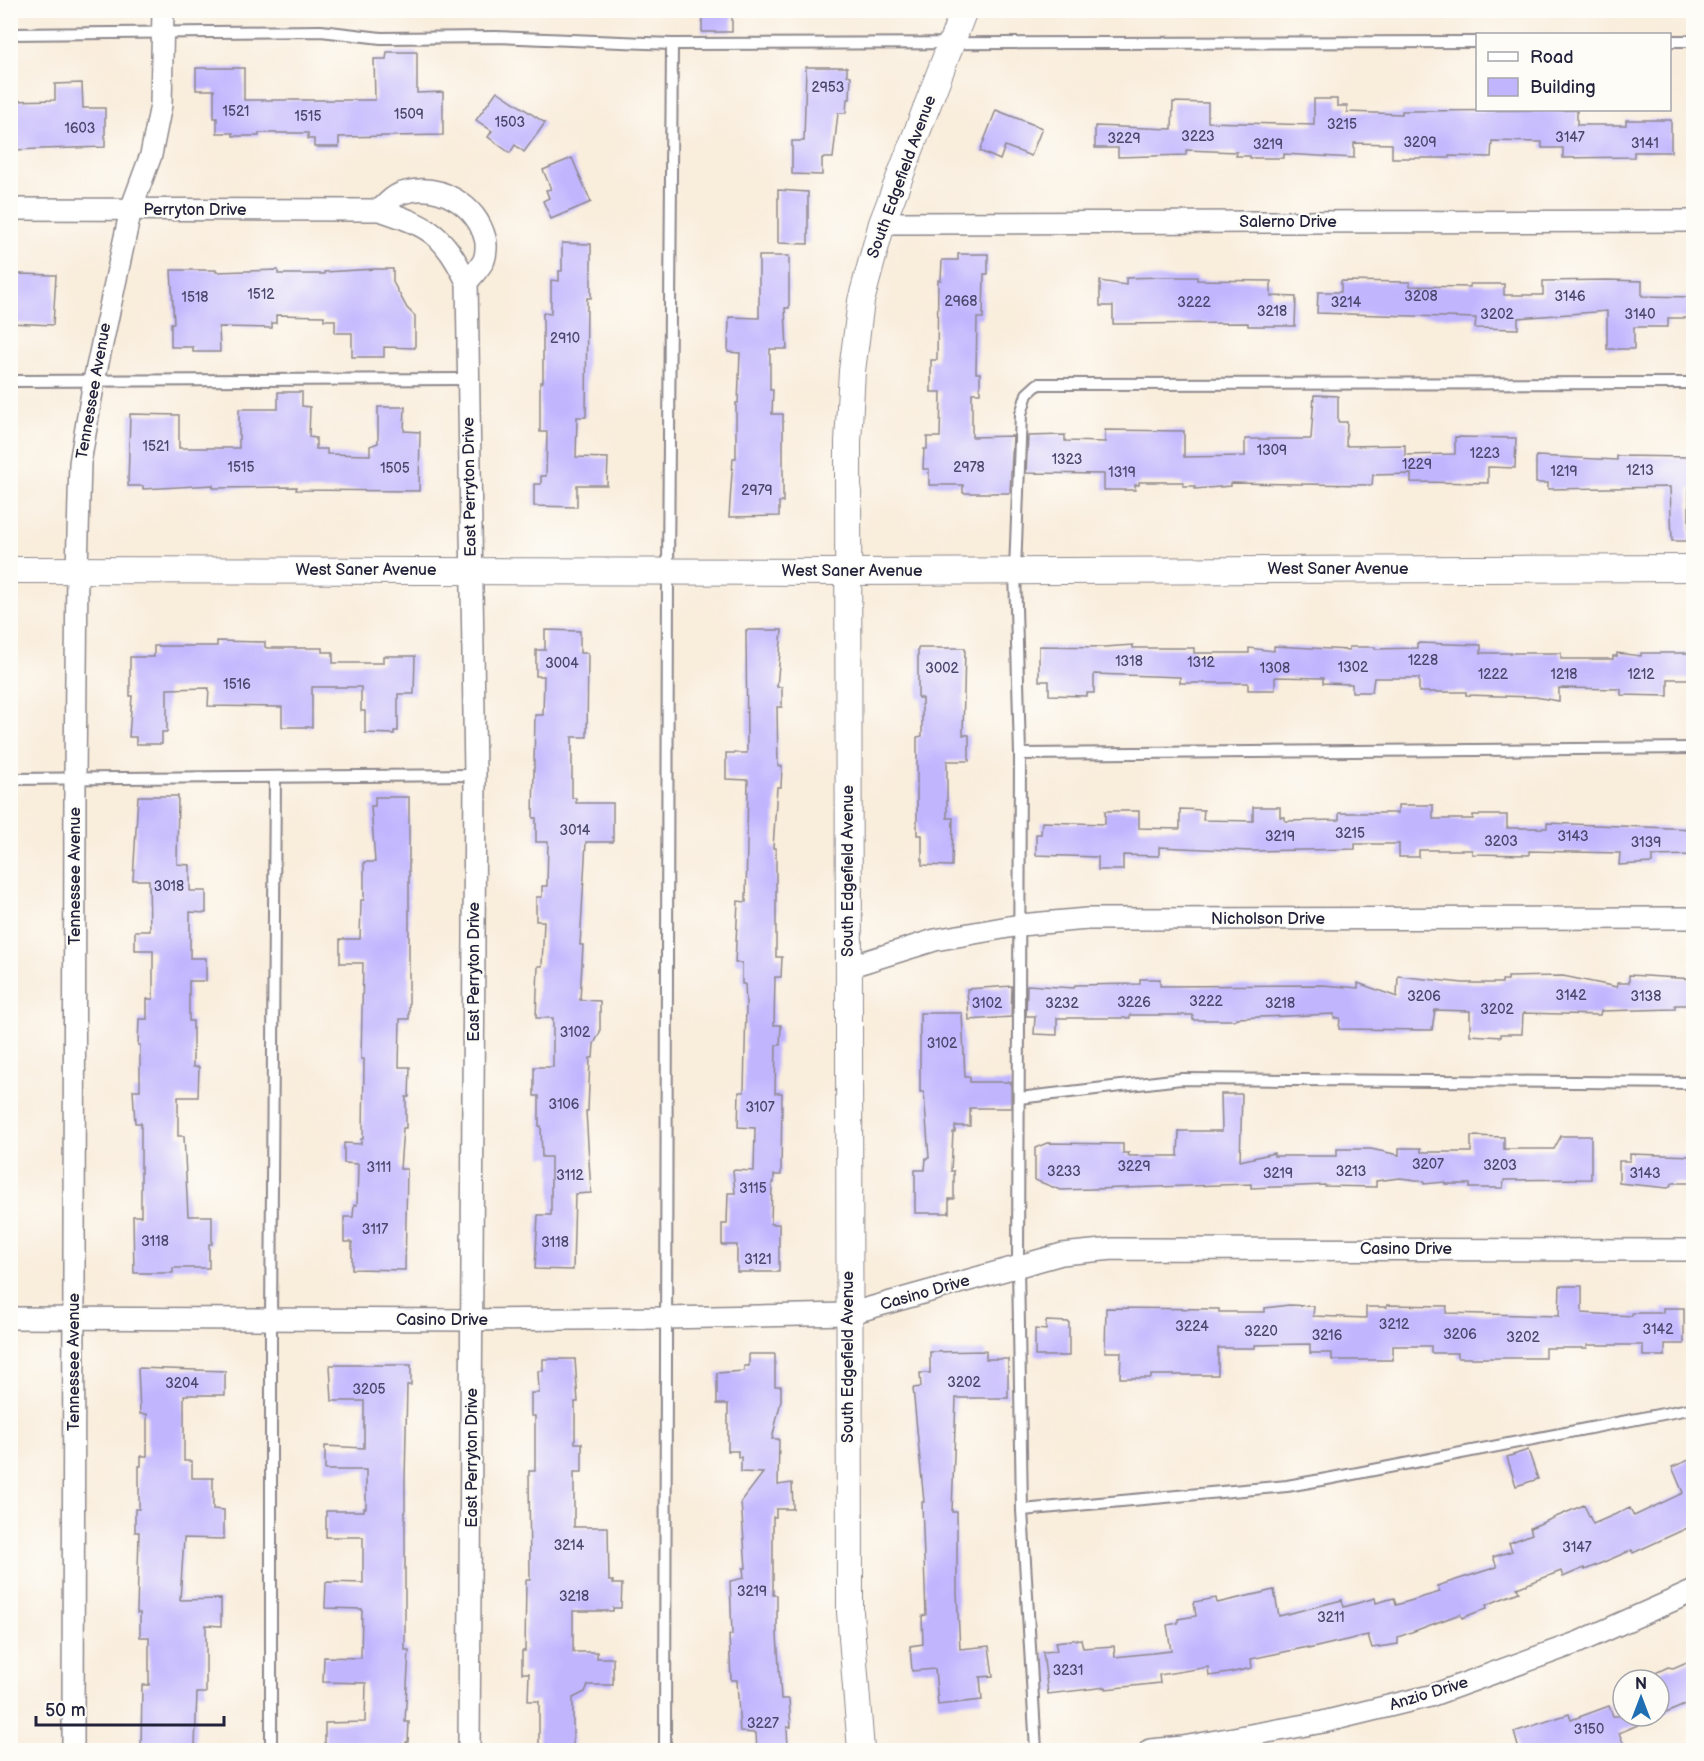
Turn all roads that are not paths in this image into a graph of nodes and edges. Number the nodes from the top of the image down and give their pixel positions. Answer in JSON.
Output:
{"nodes":[{"id":1,"x":163,"y":10,"type":"edge"},
{"id":2,"x":964,"y":10,"type":"edge"},
{"id":3,"x":10,"y":34,"type":"edge"},
{"id":4,"x":163,"y":34,"type":"junction"},
{"id":5,"x":1671,"y":41,"type":"edge"},
{"id":6,"x":1694,"y":41,"type":"edge"},
{"id":7,"x":950,"y":42,"type":"junction"},
{"id":8,"x":1476,"y":42,"type":"edge"},
{"id":9,"x":672,"y":44,"type":"junction"},
{"id":10,"x":10,"y":209,"type":"edge"},
{"id":11,"x":131,"y":210,"type":"junction"},
{"id":12,"x":380,"y":210,"type":"junction"},
{"id":13,"x":1694,"y":221,"type":"edge"},
{"id":14,"x":882,"y":223,"type":"junction"},
{"id":15,"x":466,"y":282,"type":"junction"},
{"id":16,"x":469,"y":379,"type":"junction"},
{"id":17,"x":10,"y":381,"type":"edge"},
{"id":18,"x":94,"y":381,"type":"junction"},
{"id":19,"x":1694,"y":383,"type":"edge"},
{"id":20,"x":1694,"y":568,"type":"edge"},
{"id":21,"x":10,"y":570,"type":"edge"},
{"id":22,"x":77,"y":570,"type":"junction"},
{"id":23,"x":471,"y":570,"type":"junction"},
{"id":24,"x":668,"y":571,"type":"junction"},
{"id":25,"x":1015,"y":571,"type":"junction"},
{"id":26,"x":849,"y":572,"type":"junction"},
{"id":27,"x":1694,"y":748,"type":"edge"},
{"id":28,"x":1020,"y":754,"type":"junction"},
{"id":29,"x":475,"y":775,"type":"junction"},
{"id":30,"x":275,"y":777,"type":"junction"},
{"id":31,"x":10,"y":778,"type":"edge"},
{"id":32,"x":75,"y":778,"type":"junction"},
{"id":33,"x":1694,"y":918,"type":"edge"},
{"id":34,"x":1020,"y":925,"type":"junction"},
{"id":35,"x":848,"y":967,"type":"junction"},
{"id":36,"x":1694,"y":1083,"type":"edge"},
{"id":37,"x":1019,"y":1098,"type":"junction"},
{"id":38,"x":1694,"y":1250,"type":"edge"},
{"id":39,"x":1018,"y":1265,"type":"junction"},
{"id":40,"x":848,"y":1314,"type":"junction"},
{"id":41,"x":10,"y":1318,"type":"edge"},
{"id":42,"x":74,"y":1318,"type":"junction"},
{"id":43,"x":665,"y":1318,"type":"junction"},
{"id":44,"x":271,"y":1320,"type":"junction"},
{"id":45,"x":472,"y":1320,"type":"junction"},
{"id":46,"x":1694,"y":1408,"type":"edge"},
{"id":47,"x":1022,"y":1510,"type":"junction"},
{"id":48,"x":1694,"y":1591,"type":"edge"},
{"id":49,"x":73,"y":1750,"type":"edge"},
{"id":50,"x":272,"y":1750,"type":"edge"},
{"id":51,"x":469,"y":1750,"type":"edge"},
{"id":52,"x":665,"y":1750,"type":"edge"},
{"id":53,"x":861,"y":1750,"type":"edge"},
{"id":54,"x":1036,"y":1750,"type":"edge"},
{"id":55,"x":1150,"y":1750,"type":"edge"}],
"edges":[{"from":1,"to":4,"type":"street","name":"Tennessee Avenue"},
{"from":2,"to":7,"type":"street","name":"South Edgefield Avenue"},
{"from":3,"to":4,"type":"lane"},
{"from":4,"to":9,"type":"lane"},
{"from":4,"to":11,"type":"street","name":"Tennessee Avenue"},
{"from":5,"to":6,"type":"lane"},
{"from":7,"to":8,"type":"lane"},
{"from":7,"to":9,"type":"lane"},
{"from":7,"to":14,"type":"street","name":"South Edgefield Avenue"},
{"from":9,"to":24,"type":"lane"},
{"from":10,"to":11,"type":"street","name":"Perryton Drive"},
{"from":11,"to":12,"type":"street","name":"Perryton Drive"},
{"from":11,"to":18,"type":"street","name":"Tennessee Avenue"},
{"from":12,"to":15,"type":"street","name":"Perryton Drive"},
{"from":12,"to":15,"type":"street"},
{"from":13,"to":14,"type":"street","name":"Salerno Drive"},
{"from":14,"to":26,"type":"street","name":"South Edgefield Avenue"},
{"from":15,"to":16,"type":"street","name":"East Perryton Drive"},
{"from":16,"to":18,"type":"lane"},
{"from":16,"to":23,"type":"street","name":"East Perryton Drive"},
{"from":17,"to":18,"type":"lane"},
{"from":18,"to":22,"type":"street","name":"Tennessee Avenue"},
{"from":19,"to":25,"type":"lane"},
{"from":20,"to":25,"type":"street","name":"West Saner Avenue"},
{"from":21,"to":22,"type":"street","name":"West Saner Avenue"},
{"from":22,"to":23,"type":"street","name":"West Saner Avenue"},
{"from":22,"to":32,"type":"street","name":"Tennessee Avenue"},
{"from":23,"to":24,"type":"street","name":"West Saner Avenue"},
{"from":23,"to":29,"type":"street","name":"East Perryton Drive"},
{"from":24,"to":26,"type":"street","name":"West Saner Avenue"},
{"from":24,"to":43,"type":"lane"},
{"from":25,"to":26,"type":"street","name":"West Saner Avenue"},
{"from":25,"to":28,"type":"lane"},
{"from":26,"to":35,"type":"street","name":"South Edgefield Avenue"},
{"from":27,"to":28,"type":"lane"},
{"from":28,"to":34,"type":"lane"},
{"from":29,"to":30,"type":"lane"},
{"from":29,"to":45,"type":"street","name":"East Perryton Drive"},
{"from":30,"to":32,"type":"lane"},
{"from":30,"to":44,"type":"lane"},
{"from":31,"to":32,"type":"lane"},
{"from":32,"to":42,"type":"street","name":"Tennessee Avenue"},
{"from":33,"to":34,"type":"street","name":"Nicholson Drive"},
{"from":34,"to":35,"type":"street","name":"Nicholson Drive"},
{"from":34,"to":37,"type":"lane"},
{"from":35,"to":40,"type":"street","name":"South Edgefield Avenue"},
{"from":36,"to":37,"type":"lane"},
{"from":37,"to":39,"type":"lane"},
{"from":38,"to":39,"type":"street","name":"Casino Drive"},
{"from":39,"to":40,"type":"street","name":"Casino Drive"},
{"from":39,"to":47,"type":"lane"},
{"from":40,"to":43,"type":"street","name":"Casino Drive"},
{"from":40,"to":53,"type":"street","name":"South Edgefield Avenue"},
{"from":41,"to":42,"type":"street","name":"Casino Drive"},
{"from":42,"to":44,"type":"street","name":"Casino Drive"},
{"from":42,"to":49,"type":"street","name":"Tennessee Avenue"},
{"from":43,"to":45,"type":"street","name":"Casino Drive"},
{"from":43,"to":52,"type":"lane"},
{"from":44,"to":45,"type":"street","name":"Casino Drive"},
{"from":44,"to":50,"type":"lane"},
{"from":45,"to":51,"type":"street","name":"East Perryton Drive"},
{"from":46,"to":47,"type":"lane"},
{"from":47,"to":54,"type":"lane"},
{"from":48,"to":55,"type":"street","name":"Anzio Drive"}]}
